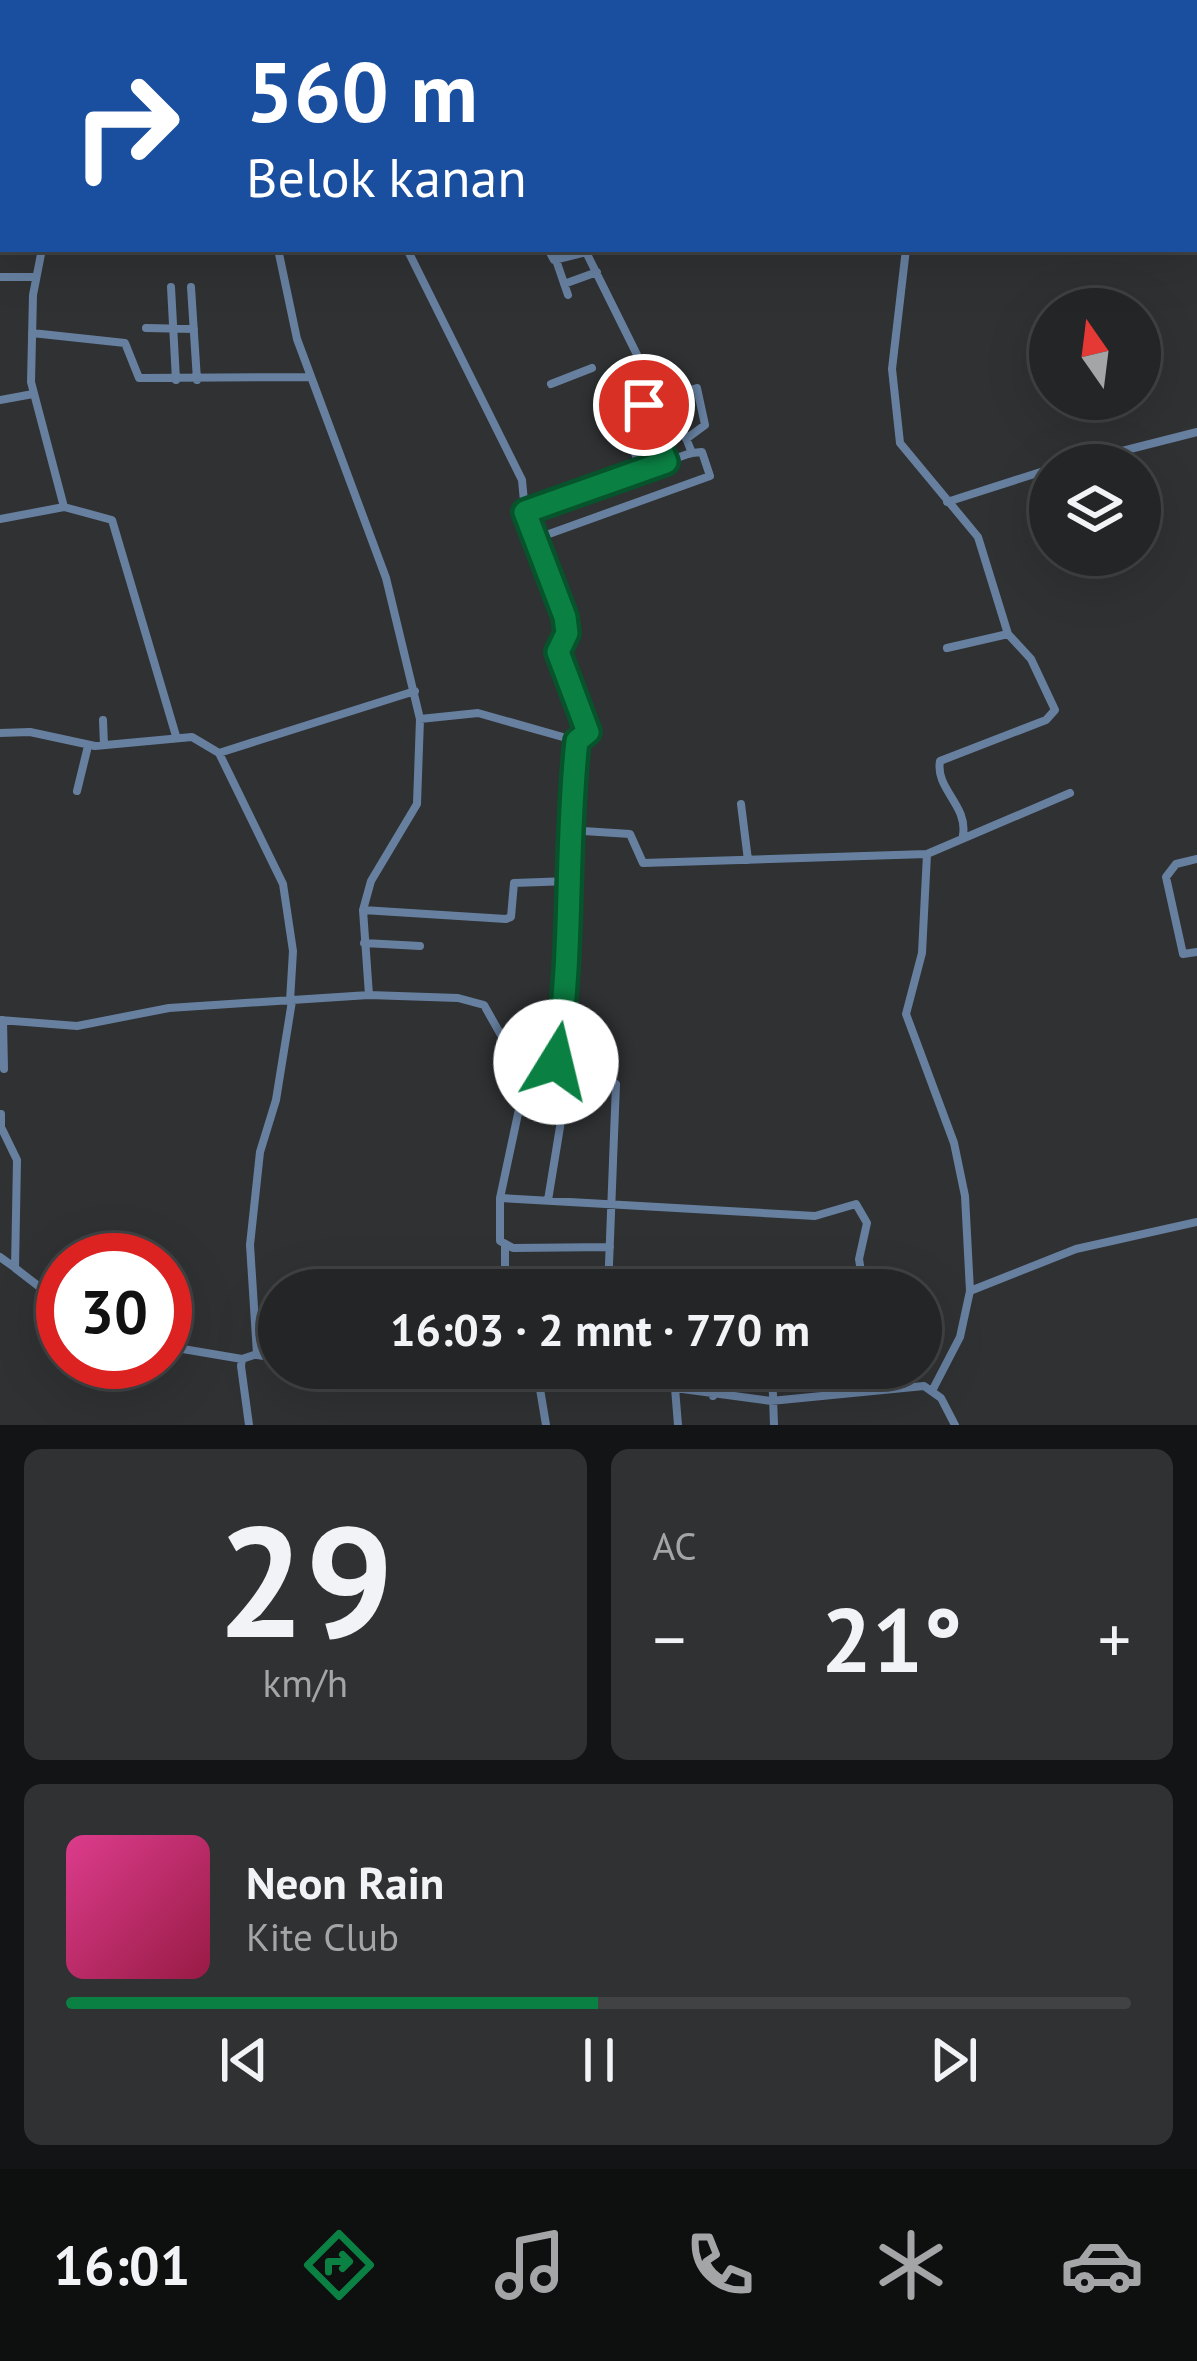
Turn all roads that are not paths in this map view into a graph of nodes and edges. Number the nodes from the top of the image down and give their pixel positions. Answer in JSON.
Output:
{"nodes":[{"id":1,"x":41,"y":252,"type":"edge"},
{"id":2,"x":279,"y":252,"type":"edge"},
{"id":3,"x":408,"y":252,"type":"edge"},
{"id":4,"x":550,"y":252,"type":"edge"},
{"id":5,"x":581,"y":252,"type":"edge"},
{"id":6,"x":585,"y":252,"type":"edge"},
{"id":7,"x":906,"y":252,"type":"edge"},
{"id":8,"x":556,"y":260,"type":"junction"},
{"id":9,"x":597,"y":272,"type":"junction"},
{"id":10,"x":0,"y":277,"type":"edge"},
{"id":11,"x":35,"y":277,"type":"junction"},
{"id":12,"x":564,"y":284,"type":"junction"},
{"id":13,"x":171,"y":287,"type":"dead end"},
{"id":14,"x":191,"y":287,"type":"dead end"},
{"id":15,"x":568,"y":295,"type":"dead end"},
{"id":16,"x":146,"y":328,"type":"dead end"},
{"id":17,"x":173,"y":328,"type":"junction"},
{"id":18,"x":194,"y":329,"type":"junction"},
{"id":19,"x":32,"y":333,"type":"junction"},
{"id":20,"x":592,"y":368,"type":"dead end"},
{"id":21,"x":310,"y":377,"type":"junction"},
{"id":22,"x":176,"y":380,"type":"junction"},
{"id":23,"x":197,"y":380,"type":"junction"},
{"id":24,"x":551,"y":384,"type":"dead end"},
{"id":25,"x":33,"y":394,"type":"junction"},
{"id":26,"x":664,"y":398,"type":"junction"},
{"id":27,"x":0,"y":400,"type":"edge"},
{"id":28,"x":644,"y":405,"type":"junction"},
{"id":29,"x":1197,"y":432,"type":"edge"},
{"id":30,"x":686,"y":439,"type":"junction"},
{"id":31,"x":1149,"y":444,"type":"edge"},
{"id":32,"x":692,"y":453,"type":"junction"},
{"id":33,"x":666,"y":462,"type":"junction"},
{"id":34,"x":642,"y":470,"type":"junction"},
{"id":35,"x":1029,"y":476,"type":"edge"},
{"id":36,"x":947,"y":502,"type":"junction"},
{"id":37,"x":64,"y":507,"type":"junction"},
{"id":38,"x":525,"y":512,"type":"junction"},
{"id":39,"x":0,"y":519,"type":"edge"},
{"id":40,"x":536,"y":539,"type":"junction"},
{"id":41,"x":1008,"y":634,"type":"junction"},
{"id":42,"x":947,"y":648,"type":"dead end"},
{"id":43,"x":415,"y":691,"type":"junction"},
{"id":44,"x":420,"y":719,"type":"junction"},
{"id":45,"x":103,"y":720,"type":"dead end"},
{"id":46,"x":0,"y":733,"type":"edge"},
{"id":47,"x":176,"y":736,"type":"junction"},
{"id":48,"x":577,"y":741,"type":"junction"},
{"id":49,"x":88,"y":746,"type":"junction"},
{"id":50,"x":104,"y":746,"type":"junction"},
{"id":51,"x":220,"y":753,"type":"junction"},
{"id":52,"x":77,"y":791,"type":"dead end"},
{"id":53,"x":1070,"y":793,"type":"dead end"},
{"id":54,"x":741,"y":804,"type":"dead end"},
{"id":55,"x":568,"y":830,"type":"junction"},
{"id":56,"x":963,"y":835,"type":"junction"},
{"id":57,"x":927,"y":854,"type":"junction"},
{"id":58,"x":1197,"y":859,"type":"edge"},
{"id":59,"x":748,"y":860,"type":"junction"},
{"id":60,"x":569,"y":881,"type":"junction"},
{"id":61,"x":363,"y":910,"type":"junction"},
{"id":62,"x":364,"y":943,"type":"junction"},
{"id":63,"x":420,"y":946,"type":"dead end"},
{"id":64,"x":1197,"y":952,"type":"edge"},
{"id":65,"x":369,"y":995,"type":"junction"},
{"id":66,"x":292,"y":1000,"type":"junction"},
{"id":67,"x":2,"y":1020,"type":"edge"},
{"id":68,"x":531,"y":1053,"type":"junction"},
{"id":69,"x":556,"y":1062,"type":"junction"},
{"id":70,"x":570,"y":1066,"type":"junction"},
{"id":71,"x":4,"y":1069,"type":"dead end"},
{"id":72,"x":1,"y":1114,"type":"edge"},
{"id":73,"x":500,"y":1198,"type":"junction"},
{"id":74,"x":548,"y":1201,"type":"junction"},
{"id":75,"x":612,"y":1204,"type":"junction"},
{"id":76,"x":1197,"y":1222,"type":"edge"},
{"id":77,"x":505,"y":1246,"type":"junction"},
{"id":78,"x":610,"y":1246,"type":"junction"},
{"id":79,"x":0,"y":1257,"type":"edge"},
{"id":80,"x":15,"y":1268,"type":"junction"},
{"id":81,"x":506,"y":1269,"type":"edge"},
{"id":82,"x":609,"y":1269,"type":"edge"},
{"id":83,"x":861,"y":1269,"type":"edge"},
{"id":84,"x":36,"y":1284,"type":"edge"},
{"id":85,"x":970,"y":1291,"type":"junction"},
{"id":86,"x":192,"y":1351,"type":"edge"},
{"id":87,"x":256,"y":1355,"type":"joint"},
{"id":88,"x":242,"y":1359,"type":"junction"},
{"id":89,"x":942,"y":1372,"type":"edge"},
{"id":90,"x":540,"y":1389,"type":"edge"},
{"id":91,"x":675,"y":1389,"type":"edge"},
{"id":92,"x":680,"y":1389,"type":"edge"},
{"id":93,"x":714,"y":1389,"type":"edge"},
{"id":94,"x":771,"y":1389,"type":"edge"},
{"id":95,"x":880,"y":1389,"type":"edge"},
{"id":96,"x":933,"y":1389,"type":"edge"},
{"id":97,"x":713,"y":1396,"type":"junction"},
{"id":98,"x":771,"y":1401,"type":"junction"},
{"id":99,"x":250,"y":1425,"type":"edge"},
{"id":100,"x":546,"y":1425,"type":"edge"},
{"id":101,"x":678,"y":1425,"type":"edge"},
{"id":102,"x":775,"y":1425,"type":"edge"},
{"id":103,"x":955,"y":1425,"type":"edge"}],
"edges":[{"from":1,"to":11,"type":"street"},
{"from":2,"to":21,"type":"street"},
{"from":3,"to":38,"type":"street"},
{"from":4,"to":8,"type":"street"},
{"from":5,"to":8,"type":"street"},
{"from":6,"to":9,"type":"street"},
{"from":7,"to":36,"type":"street"},
{"from":8,"to":12,"type":"street"},
{"from":9,"to":12,"type":"street"},
{"from":9,"to":26,"type":"street"},
{"from":10,"to":11,"type":"street"},
{"from":11,"to":19,"type":"street"},
{"from":12,"to":15,"type":"street"},
{"from":13,"to":17,"type":"street"},
{"from":14,"to":18,"type":"street"},
{"from":16,"to":17,"type":"street"},
{"from":17,"to":18,"type":"street"},
{"from":17,"to":22,"type":"street"},
{"from":18,"to":23,"type":"street"},
{"from":19,"to":22,"type":"street"},
{"from":19,"to":25,"type":"street"},
{"from":20,"to":24,"type":"street"},
{"from":21,"to":23,"type":"street"},
{"from":21,"to":43,"type":"street"},
{"from":22,"to":23,"type":"street"},
{"from":25,"to":27,"type":"street"},
{"from":25,"to":37,"type":"street"},
{"from":26,"to":28,"type":"street"},
{"from":26,"to":30,"type":"street"},
{"from":26,"to":30,"type":"street"},
{"from":28,"to":33,"type":"street"},
{"from":28,"to":34,"type":"street"},
{"from":29,"to":31,"type":"street"},
{"from":30,"to":32,"type":"street"},
{"from":32,"to":33,"type":"street"},
{"from":32,"to":40,"type":"street"},
{"from":33,"to":34,"type":"street"},
{"from":34,"to":38,"type":"street"},
{"from":35,"to":36,"type":"street"},
{"from":36,"to":41,"type":"street"},
{"from":37,"to":39,"type":"street"},
{"from":37,"to":47,"type":"street"},
{"from":38,"to":40,"type":"street"},
{"from":40,"to":48,"type":"street"},
{"from":41,"to":42,"type":"street"},
{"from":41,"to":56,"type":"street"},
{"from":43,"to":44,"type":"street"},
{"from":43,"to":51,"type":"street"},
{"from":44,"to":48,"type":"street"},
{"from":44,"to":61,"type":"street"},
{"from":45,"to":50,"type":"street"},
{"from":46,"to":49,"type":"street"},
{"from":47,"to":50,"type":"street"},
{"from":47,"to":51,"type":"street"},
{"from":48,"to":55,"type":"street"},
{"from":49,"to":50,"type":"street"},
{"from":49,"to":52,"type":"street"},
{"from":51,"to":66,"type":"street"},
{"from":53,"to":56,"type":"street"},
{"from":54,"to":59,"type":"street"},
{"from":55,"to":59,"type":"street"},
{"from":55,"to":60,"type":"street"},
{"from":56,"to":57,"type":"street"},
{"from":57,"to":59,"type":"street"},
{"from":57,"to":85,"type":"street"},
{"from":58,"to":64,"type":"street"},
{"from":60,"to":61,"type":"street"},
{"from":60,"to":69,"type":"street"},
{"from":61,"to":62,"type":"street"},
{"from":62,"to":63,"type":"street"},
{"from":62,"to":65,"type":"street"},
{"from":65,"to":66,"type":"street"},
{"from":65,"to":68,"type":"street"},
{"from":66,"to":67,"type":"street"},
{"from":66,"to":87,"type":"street"},
{"from":67,"to":71,"type":"street"},
{"from":68,"to":69,"type":"street"},
{"from":68,"to":73,"type":"street"},
{"from":69,"to":70,"type":"street"},
{"from":70,"to":74,"type":"street"},
{"from":70,"to":75,"type":"street"},
{"from":72,"to":80,"type":"street"},
{"from":73,"to":74,"type":"street"},
{"from":73,"to":77,"type":"street"},
{"from":74,"to":75,"type":"street"},
{"from":75,"to":78,"type":"street"},
{"from":75,"to":83,"type":"street"},
{"from":76,"to":85,"type":"street"},
{"from":77,"to":78,"type":"street"},
{"from":77,"to":81,"type":"street"},
{"from":78,"to":82,"type":"street"},
{"from":79,"to":80,"type":"street"},
{"from":80,"to":84,"type":"street"},
{"from":85,"to":89,"type":"street"},
{"from":86,"to":88,"type":"street"},
{"from":87,"to":88,"type":"street"},
{"from":88,"to":99,"type":"street"},
{"from":90,"to":100,"type":"street"},
{"from":91,"to":101,"type":"street"},
{"from":92,"to":97,"type":"street"},
{"from":93,"to":97,"type":"street"},
{"from":94,"to":98,"type":"street"},
{"from":95,"to":98,"type":"street"},
{"from":96,"to":103,"type":"street"},
{"from":97,"to":98,"type":"street"},
{"from":98,"to":102,"type":"street"}]}
